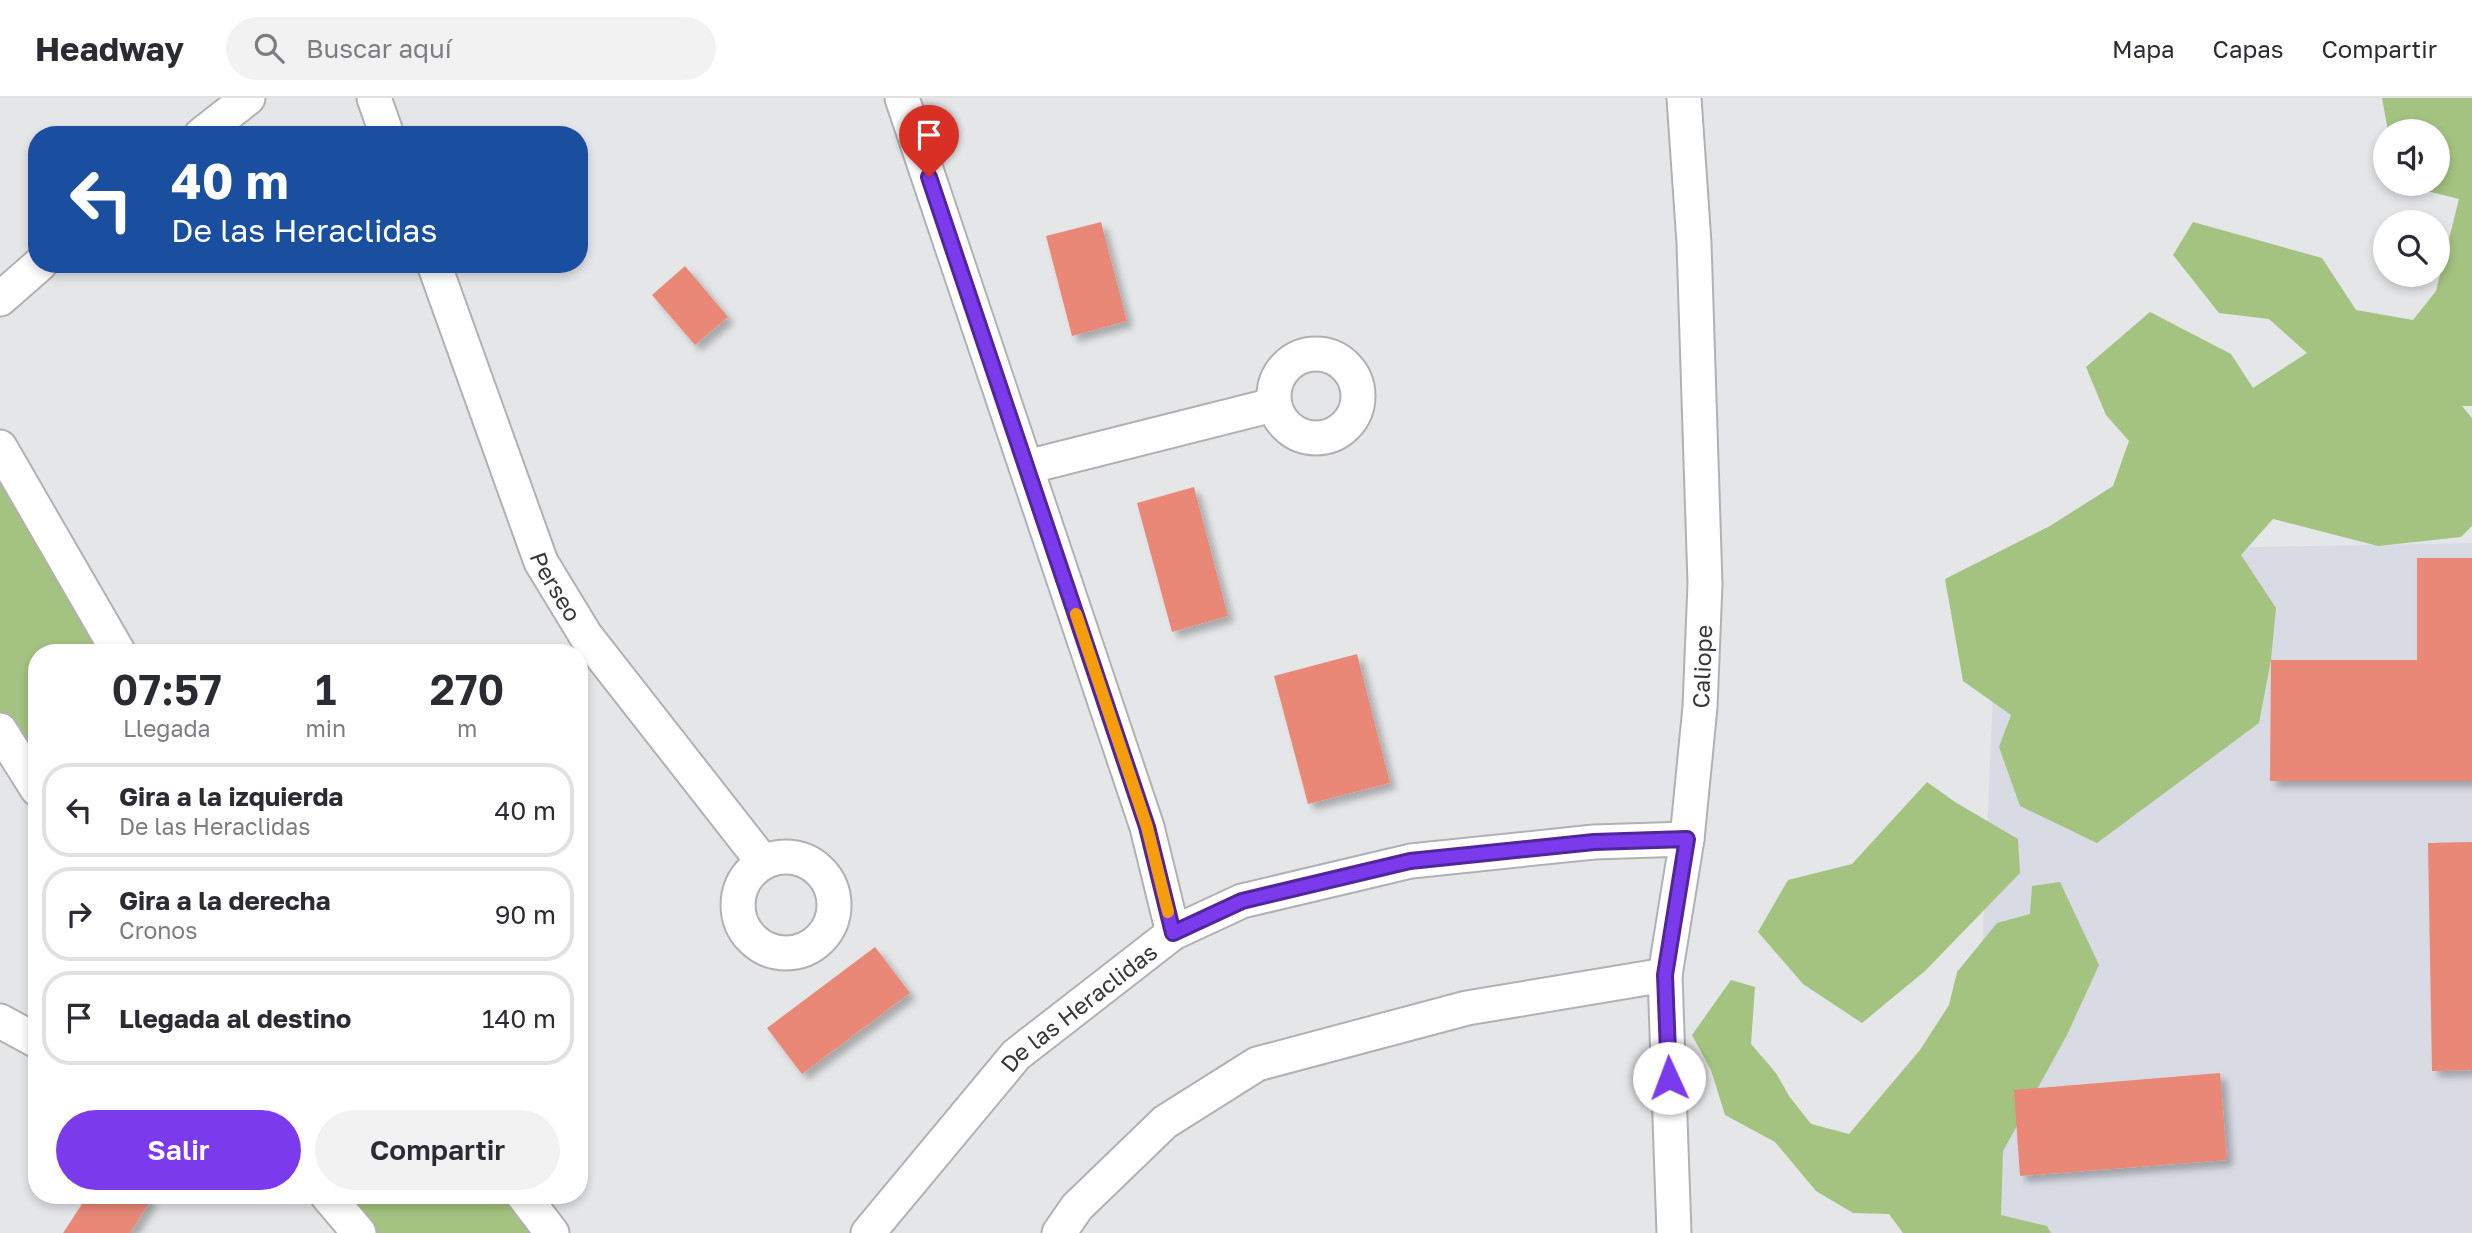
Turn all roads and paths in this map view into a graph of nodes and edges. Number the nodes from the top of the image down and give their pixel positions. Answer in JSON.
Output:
{"nodes":[{"id":1,"x":248,"y":98,"type":"edge"},
{"id":2,"x":374,"y":98,"type":"edge"},
{"id":3,"x":902,"y":98,"type":"edge"},
{"id":4,"x":1684,"y":98,"type":"edge"},
{"id":5,"x":212,"y":126,"type":"edge"},
{"id":6,"x":384,"y":126,"type":"edge"},
{"id":7,"x":30,"y":273,"type":"edge"},
{"id":8,"x":436,"y":273,"type":"edge"},
{"id":9,"x":0,"y":299,"type":"edge"},
{"id":10,"x":1273,"y":405,"type":"dead end"},
{"id":11,"x":0,"y":447,"type":"edge"},
{"id":12,"x":1027,"y":467,"type":"junction"},
{"id":13,"x":114,"y":644,"type":"edge"},
{"id":14,"x":0,"y":730,"type":"edge"},
{"id":15,"x":28,"y":775,"type":"edge"},
{"id":16,"x":1687,"y":839,"type":"junction"},
{"id":17,"x":762,"y":862,"type":"dead end"},
{"id":18,"x":1173,"y":933,"type":"junction"},
{"id":19,"x":1665,"y":975,"type":"junction"},
{"id":20,"x":0,"y":1021,"type":"edge"},
{"id":21,"x":28,"y":1036,"type":"edge"},
{"id":22,"x":335,"y":1204,"type":"edge"},
{"id":23,"x":530,"y":1204,"type":"edge"},
{"id":24,"x":359,"y":1233,"type":"edge"},
{"id":25,"x":552,"y":1233,"type":"edge"},
{"id":26,"x":868,"y":1233,"type":"edge"},
{"id":27,"x":1059,"y":1233,"type":"edge"},
{"id":28,"x":1674,"y":1233,"type":"edge"}],
"edges":[{"from":1,"to":5,"type":"street"},
{"from":2,"to":6,"type":"street"},
{"from":3,"to":12,"type":"street"},
{"from":4,"to":16,"type":"street","name":"Caliope"},
{"from":7,"to":9,"type":"street"},
{"from":8,"to":17,"type":"street","name":"Perseo"},
{"from":10,"to":12,"type":"street"},
{"from":11,"to":13,"type":"street"},
{"from":12,"to":18,"type":"street"},
{"from":14,"to":15,"type":"street"},
{"from":16,"to":18,"type":"street","name":"De las Heraclidas"},
{"from":16,"to":19,"type":"street","name":"Caliope"},
{"from":18,"to":26,"type":"street","name":"De las Heraclidas"},
{"from":19,"to":27,"type":"street"},
{"from":19,"to":28,"type":"street","name":"Caliope"},
{"from":20,"to":21,"type":"street"},
{"from":22,"to":24,"type":"street"},
{"from":23,"to":25,"type":"street"}]}
